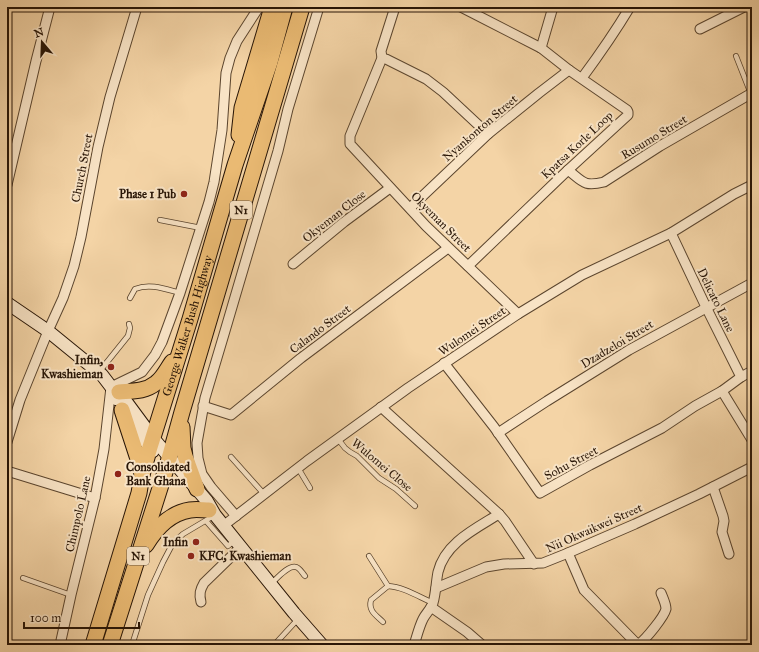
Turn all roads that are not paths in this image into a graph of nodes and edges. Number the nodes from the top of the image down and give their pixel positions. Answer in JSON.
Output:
{"nodes":[{"id":1,"x":50,"y":7,"type":"edge"},
{"id":2,"x":137,"y":7,"type":"edge"},
{"id":3,"x":259,"y":7,"type":"edge"},
{"id":4,"x":274,"y":7,"type":"edge"},
{"id":5,"x":285,"y":7,"type":"edge"},
{"id":6,"x":302,"y":7,"type":"edge"},
{"id":7,"x":319,"y":7,"type":"edge"},
{"id":8,"x":395,"y":7,"type":"edge"},
{"id":9,"x":461,"y":7,"type":"edge"},
{"id":10,"x":553,"y":7,"type":"edge"},
{"id":11,"x":630,"y":7,"type":"edge"},
{"id":12,"x":744,"y":7,"type":"edge"},
{"id":13,"x":700,"y":29,"type":"dead end"},
{"id":14,"x":541,"y":48,"type":"junction"},
{"id":15,"x":736,"y":56,"type":"dead end"},
{"id":16,"x":382,"y":58,"type":"junction"},
{"id":17,"x":569,"y":70,"type":"junction"},
{"id":18,"x":582,"y":78,"type":"junction"},
{"id":19,"x":752,"y":94,"type":"edge"},
{"id":20,"x":488,"y":134,"type":"junction"},
{"id":21,"x":235,"y":165,"type":"junction"},
{"id":22,"x":568,"y":170,"type":"junction"},
{"id":23,"x":7,"y":185,"type":"edge"},
{"id":24,"x":752,"y":185,"type":"edge"},
{"id":25,"x":390,"y":188,"type":"junction"},
{"id":26,"x":410,"y":208,"type":"junction"},
{"id":27,"x":160,"y":220,"type":"dead end"},
{"id":28,"x":201,"y":228,"type":"junction"},
{"id":29,"x":671,"y":233,"type":"junction"},
{"id":30,"x":448,"y":248,"type":"junction"},
{"id":31,"x":293,"y":264,"type":"dead end"},
{"id":32,"x":468,"y":266,"type":"junction"},
{"id":33,"x":752,"y":283,"type":"edge"},
{"id":34,"x":180,"y":293,"type":"junction"},
{"id":35,"x":130,"y":298,"type":"dead end"},
{"id":36,"x":7,"y":303,"type":"edge"},
{"id":37,"x":706,"y":307,"type":"junction"},
{"id":38,"x":518,"y":314,"type":"junction"},
{"id":39,"x":129,"y":324,"type":"dead end"},
{"id":40,"x":48,"y":331,"type":"junction"},
{"id":41,"x":181,"y":348,"type":"junction"},
{"id":42,"x":444,"y":363,"type":"junction"},
{"id":43,"x":752,"y":371,"type":"edge"},
{"id":44,"x":99,"y":372,"type":"junction"},
{"id":45,"x":740,"y":377,"type":"junction"},
{"id":46,"x":115,"y":390,"type":"junction"},
{"id":47,"x":722,"y":391,"type":"junction"},
{"id":48,"x":203,"y":406,"type":"junction"},
{"id":49,"x":381,"y":407,"type":"junction"},
{"id":50,"x":122,"y":410,"type":"junction"},
{"id":51,"x":182,"y":412,"type":"junction"},
{"id":52,"x":498,"y":433,"type":"junction"},
{"id":53,"x":338,"y":439,"type":"junction"},
{"id":54,"x":752,"y":440,"type":"edge"},
{"id":55,"x":7,"y":442,"type":"edge"},
{"id":56,"x":151,"y":442,"type":"junction"},
{"id":57,"x":231,"y":457,"type":"dead end"},
{"id":58,"x":168,"y":462,"type":"junction"},
{"id":59,"x":752,"y":467,"type":"edge"},
{"id":60,"x":298,"y":468,"type":"junction"},
{"id":61,"x":7,"y":470,"type":"edge"},
{"id":62,"x":142,"y":475,"type":"junction"},
{"id":63,"x":713,"y":487,"type":"junction"},
{"id":64,"x":310,"y":488,"type":"dead end"},
{"id":65,"x":197,"y":489,"type":"junction"},
{"id":66,"x":264,"y":494,"type":"junction"},
{"id":67,"x":95,"y":498,"type":"junction"},
{"id":68,"x":415,"y":506,"type":"dead end"},
{"id":69,"x":499,"y":514,"type":"junction"},
{"id":70,"x":210,"y":515,"type":"junction"},
{"id":71,"x":236,"y":516,"type":"junction"},
{"id":72,"x":223,"y":526,"type":"junction"},
{"id":73,"x":238,"y":544,"type":"junction"},
{"id":74,"x":568,"y":553,"type":"junction"},
{"id":75,"x":729,"y":554,"type":"dead end"},
{"id":76,"x":369,"y":556,"type":"dead end"},
{"id":77,"x":136,"y":563,"type":"junction"},
{"id":78,"x":534,"y":564,"type":"junction"},
{"id":79,"x":305,"y":576,"type":"dead end"},
{"id":80,"x":23,"y":578,"type":"dead end"},
{"id":81,"x":270,"y":584,"type":"junction"},
{"id":82,"x":388,"y":586,"type":"junction"},
{"id":83,"x":436,"y":588,"type":"junction"},
{"id":84,"x":661,"y":593,"type":"dead end"},
{"id":85,"x":71,"y":595,"type":"junction"},
{"id":86,"x":201,"y":602,"type":"dead end"},
{"id":87,"x":432,"y":605,"type":"junction"},
{"id":88,"x":298,"y":619,"type":"junction"},
{"id":89,"x":383,"y":622,"type":"dead end"},
{"id":90,"x":644,"y":643,"type":"edge"},
{"id":91,"x":274,"y":644,"type":"dead end"},
{"id":92,"x":60,"y":645,"type":"edge"},
{"id":93,"x":93,"y":645,"type":"edge"},
{"id":94,"x":110,"y":645,"type":"edge"},
{"id":95,"x":132,"y":645,"type":"edge"},
{"id":96,"x":322,"y":645,"type":"edge"},
{"id":97,"x":414,"y":645,"type":"edge"},
{"id":98,"x":482,"y":645,"type":"edge"}],
"edges":[{"from":1,"to":23,"type":"street"},
{"from":2,"to":40,"type":"street","name":"Church Street"},
{"from":3,"to":28,"type":"street"},
{"from":4,"to":21,"type":"highway"},
{"from":5,"to":21,"type":"highway","name":"George Walker Bush Highway","number":"N1"},
{"from":6,"to":51,"type":"highway","name":"George Walker Bush Highway","number":"N1"},
{"from":7,"to":48,"type":"street"},
{"from":8,"to":16,"type":"street"},
{"from":9,"to":14,"type":"street","name":"Kpatsa Korle Loop"},
{"from":10,"to":14,"type":"street"},
{"from":11,"to":18,"type":"street"},
{"from":12,"to":13,"type":"street"},
{"from":14,"to":17,"type":"street","name":"Kpatsa Korle Loop"},
{"from":15,"to":19,"type":"lane"},
{"from":16,"to":20,"type":"street"},
{"from":16,"to":25,"type":"street","name":"Okyeman Street"},
{"from":17,"to":18,"type":"street","name":"Kpatsa Korle Loop"},
{"from":17,"to":20,"type":"street","name":"Nyankonton Street"},
{"from":18,"to":22,"type":"street","name":"Kpatsa Korle Loop"},
{"from":19,"to":22,"type":"street","name":"Rusumo Street"},
{"from":20,"to":26,"type":"street","name":"Nyankonton Street"},
{"from":21,"to":41,"type":"highway","name":"George Walker Bush Highway","number":"N1"},
{"from":22,"to":32,"type":"street","name":"Kpatsa Korle Loop"},
{"from":24,"to":29,"type":"street","name":"Wulomei Street"},
{"from":25,"to":26,"type":"street","name":"Okyeman Street"},
{"from":25,"to":31,"type":"street","name":"Okyeman Close"},
{"from":26,"to":30,"type":"street","name":"Okyeman Street"},
{"from":27,"to":28,"type":"lane"},
{"from":28,"to":34,"type":"street"},
{"from":29,"to":37,"type":"street","name":"Delicato Lane"},
{"from":29,"to":38,"type":"street","name":"Wulomei Street"},
{"from":30,"to":32,"type":"street","name":"Okyeman Street"},
{"from":30,"to":48,"type":"street","name":"Calando Street"},
{"from":32,"to":38,"type":"street","name":"Okyeman Street"},
{"from":33,"to":37,"type":"street","name":"Dzadzeloi Street"},
{"from":34,"to":35,"type":"lane"},
{"from":34,"to":46,"type":"street"},
{"from":36,"to":40,"type":"main road"},
{"from":37,"to":45,"type":"street","name":"Delicato Lane"},
{"from":37,"to":52,"type":"street","name":"Dzadzeloi Street"},
{"from":38,"to":42,"type":"street","name":"Wulomei Street"},
{"from":39,"to":44,"type":"lane"},
{"from":40,"to":44,"type":"main road"},
{"from":40,"to":55,"type":"street","name":"Church Street"},
{"from":41,"to":46,"type":"highway"},
{"from":41,"to":56,"type":"highway","name":"George Walker Bush Highway","number":"N1"},
{"from":42,"to":49,"type":"street","name":"Wulomei Street"},
{"from":42,"to":52,"type":"street","name":"Sohu Street"},
{"from":43,"to":45,"type":"street","name":"Sohu Street"},
{"from":44,"to":46,"type":"main road"},
{"from":45,"to":47,"type":"street","name":"Sohu Street"},
{"from":46,"to":50,"type":"main road"},
{"from":46,"to":56,"type":"main road"},
{"from":46,"to":67,"type":"street","name":"Chimpolo Lane"},
{"from":47,"to":52,"type":"street","name":"Sohu Street"},
{"from":47,"to":54,"type":"street"},
{"from":48,"to":71,"type":"street"},
{"from":49,"to":53,"type":"street","name":"Wulomei Street"},
{"from":49,"to":69,"type":"street","name":"Nii Okwaikwei Street"},
{"from":50,"to":56,"type":"main road"},
{"from":50,"to":62,"type":"highway"},
{"from":51,"to":58,"type":"highway","name":"George Walker Bush Highway","number":"N1"},
{"from":51,"to":65,"type":"highway"},
{"from":53,"to":60,"type":"street","name":"Wulomei Street"},
{"from":53,"to":68,"type":"lane","name":"Wulomei Close"},
{"from":56,"to":58,"type":"main road"},
{"from":56,"to":62,"type":"highway","name":"George Walker Bush Highway","number":"N1"},
{"from":57,"to":66,"type":"lane"},
{"from":58,"to":65,"type":"main road"},
{"from":58,"to":70,"type":"main road"},
{"from":58,"to":77,"type":"highway","name":"George Walker Bush Highway","number":"N1"},
{"from":59,"to":63,"type":"street","name":"Nii Okwaikwei Street"},
{"from":60,"to":64,"type":"lane"},
{"from":60,"to":66,"type":"street","name":"Wulomei Street"},
{"from":61,"to":67,"type":"street"},
{"from":62,"to":93,"type":"highway","name":"George Walker Bush Highway","number":"N1"},
{"from":63,"to":74,"type":"street","name":"Nii Okwaikwei Street"},
{"from":63,"to":75,"type":"street"},
{"from":65,"to":70,"type":"main road"},
{"from":66,"to":71,"type":"street","name":"Wulomei Street"},
{"from":67,"to":85,"type":"street","name":"Chimpolo Lane"},
{"from":69,"to":78,"type":"street","name":"Nii Okwaikwei Street"},
{"from":69,"to":83,"type":"street"},
{"from":70,"to":72,"type":"main road"},
{"from":70,"to":73,"type":"lane"},
{"from":70,"to":77,"type":"highway"},
{"from":70,"to":95,"type":"lane"},
{"from":71,"to":72,"type":"street","name":"Wulomei Street"},
{"from":72,"to":73,"type":"main road"},
{"from":73,"to":81,"type":"main road"},
{"from":73,"to":86,"type":"street"},
{"from":74,"to":78,"type":"street","name":"Nii Okwaikwei Street"},
{"from":74,"to":90,"type":"street"},
{"from":76,"to":82,"type":"lane"},
{"from":77,"to":94,"type":"highway","name":"George Walker Bush Highway","number":"N1"},
{"from":78,"to":83,"type":"street"},
{"from":79,"to":81,"type":"lane"},
{"from":80,"to":85,"type":"lane"},
{"from":81,"to":88,"type":"main road"},
{"from":82,"to":87,"type":"lane"},
{"from":82,"to":89,"type":"lane"},
{"from":83,"to":87,"type":"street"},
{"from":84,"to":90,"type":"street"},
{"from":85,"to":92,"type":"street","name":"Chimpolo Lane"},
{"from":87,"to":97,"type":"street"},
{"from":87,"to":98,"type":"street"},
{"from":88,"to":91,"type":"lane"},
{"from":88,"to":96,"type":"main road"}]}
